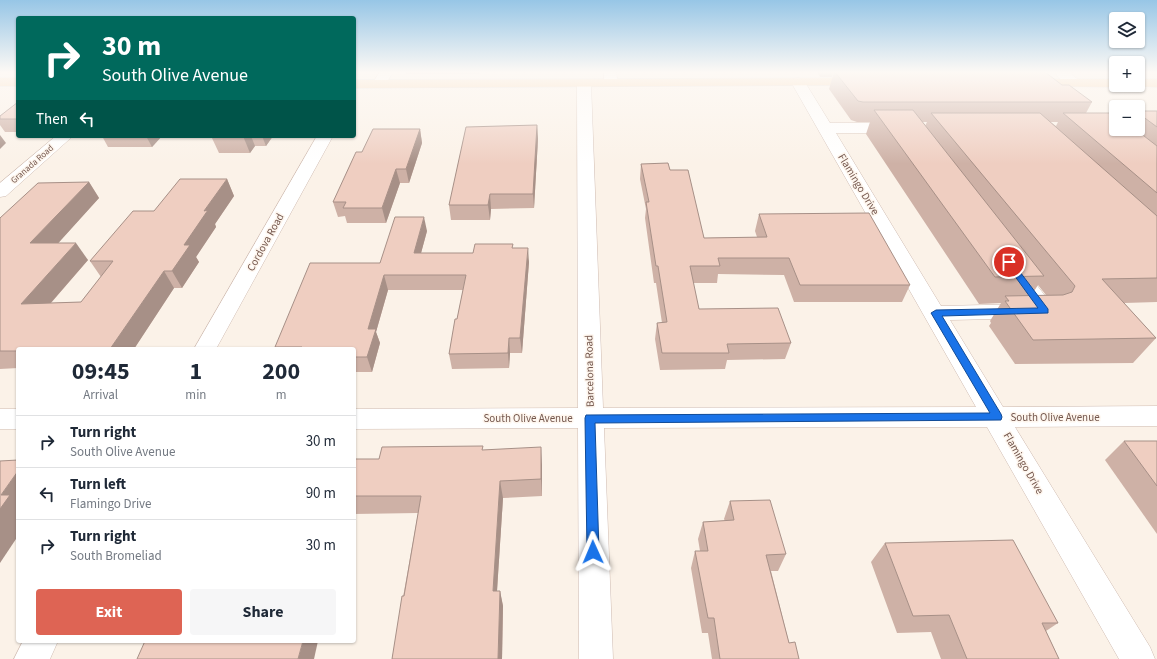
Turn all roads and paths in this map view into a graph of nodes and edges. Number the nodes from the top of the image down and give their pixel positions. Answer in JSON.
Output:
{"nodes":[{"id":1,"x":584,"y":103,"type":"edge"},
{"id":2,"x":811,"y":103,"type":"edge"},
{"id":3,"x":827,"y":128,"type":"junction"},
{"id":4,"x":912,"y":130,"type":"edge"},
{"id":5,"x":63,"y":138,"type":"edge"},
{"id":6,"x":324,"y":138,"type":"edge"},
{"id":7,"x":0,"y":192,"type":"edge"},
{"id":8,"x":1003,"y":254,"type":"edge"},
{"id":9,"x":936,"y":313,"type":"junction"},
{"id":10,"x":206,"y":347,"type":"edge"},
{"id":11,"x":1157,"y":416,"type":"edge"},
{"id":12,"x":997,"y":417,"type":"junction"},
{"id":13,"x":590,"y":418,"type":"junction"},
{"id":14,"x":0,"y":419,"type":"edge"},
{"id":15,"x":16,"y":419,"type":"edge"},
{"id":16,"x":356,"y":419,"type":"edge"},
{"id":17,"x":41,"y":643,"type":"edge"},
{"id":18,"x":31,"y":659,"type":"edge"},
{"id":19,"x":596,"y":659,"type":"edge"},
{"id":20,"x":1138,"y":659,"type":"edge"}],
"edges":[{"from":1,"to":13,"type":"street","name":"Barcelona Road"},
{"from":2,"to":3,"type":"street","name":"Flamingo Drive"},
{"from":3,"to":4,"type":"street"},
{"from":3,"to":9,"type":"street","name":"Flamingo Drive"},
{"from":5,"to":7,"type":"street","name":"Granada Road"},
{"from":6,"to":10,"type":"street","name":"Cordova Road"},
{"from":8,"to":9,"type":"street"},
{"from":9,"to":12,"type":"street","name":"Flamingo Drive"},
{"from":11,"to":12,"type":"street","name":"South Olive Avenue"},
{"from":12,"to":13,"type":"street","name":"South Olive Avenue"},
{"from":12,"to":20,"type":"street","name":"Flamingo Drive"},
{"from":13,"to":16,"type":"street","name":"South Olive Avenue"},
{"from":13,"to":19,"type":"street","name":"Barcelona Road"},
{"from":14,"to":15,"type":"street"},
{"from":17,"to":18,"type":"street"}]}
